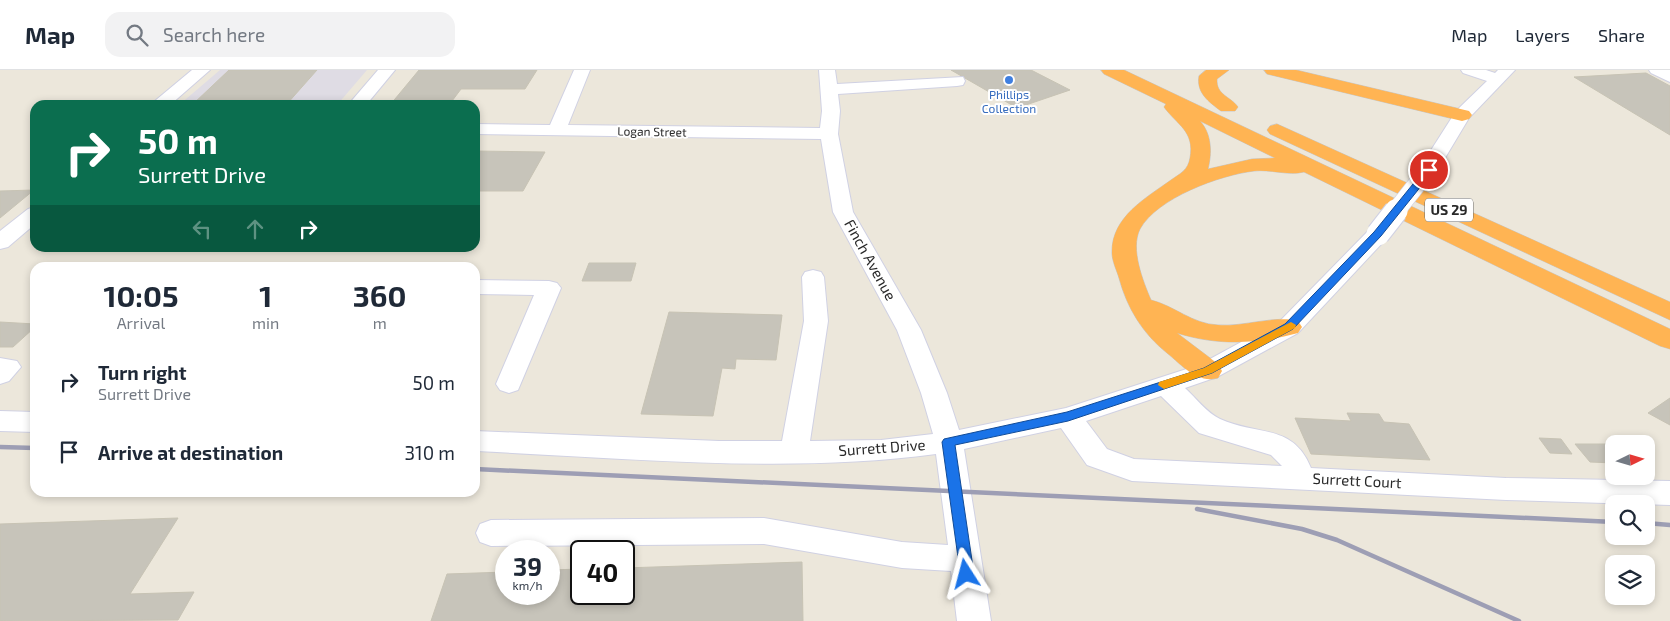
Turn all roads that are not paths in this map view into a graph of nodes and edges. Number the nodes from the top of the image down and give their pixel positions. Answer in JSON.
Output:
{"nodes":[{"id":1,"x":202,"y":70,"type":"edge"},
{"id":2,"x":387,"y":70,"type":"edge"},
{"id":3,"x":582,"y":70,"type":"edge"},
{"id":4,"x":1110,"y":70,"type":"edge"},
{"id":5,"x":1220,"y":70,"type":"edge"},
{"id":6,"x":1273,"y":70,"type":"edge"},
{"id":7,"x":1469,"y":70,"type":"edge"},
{"id":8,"x":1657,"y":70,"type":"edge"},
{"id":9,"x":1502,"y":75,"type":"edge"},
{"id":10,"x":1143,"y":77,"type":"edge"},
{"id":11,"x":1670,"y":77,"type":"edge"},
{"id":12,"x":829,"y":79,"type":"edge"},
{"id":13,"x":958,"y":81,"type":"dead end"},
{"id":14,"x":164,"y":100,"type":"edge"},
{"id":15,"x":361,"y":100,"type":"edge"},
{"id":16,"x":1228,"y":108,"type":"junction"},
{"id":17,"x":1462,"y":115,"type":"junction"},
{"id":18,"x":480,"y":129,"type":"edge"},
{"id":19,"x":557,"y":130,"type":"junction"},
{"id":20,"x":829,"y":134,"type":"junction"},
{"id":21,"x":1321,"y":172,"type":"junction"},
{"id":22,"x":1170,"y":191,"type":"junction"},
{"id":23,"x":30,"y":217,"type":"edge"},
{"id":24,"x":0,"y":242,"type":"edge"},
{"id":25,"x":813,"y":277,"type":"dead end"},
{"id":26,"x":480,"y":287,"type":"edge"},
{"id":27,"x":1137,"y":299,"type":"junction"},
{"id":28,"x":1670,"y":312,"type":"edge"},
{"id":29,"x":1289,"y":327,"type":"junction"},
{"id":30,"x":1670,"y":340,"type":"edge"},
{"id":31,"x":0,"y":367,"type":"edge"},
{"id":32,"x":1208,"y":370,"type":"junction"},
{"id":33,"x":0,"y":375,"type":"edge"},
{"id":34,"x":509,"y":384,"type":"dead end"},
{"id":35,"x":1165,"y":385,"type":"junction"},
{"id":36,"x":1068,"y":417,"type":"junction"},
{"id":37,"x":0,"y":421,"type":"edge"},
{"id":38,"x":30,"y":422,"type":"edge"},
{"id":39,"x":480,"y":441,"type":"edge"},
{"id":40,"x":949,"y":442,"type":"junction"},
{"id":41,"x":794,"y":453,"type":"junction"},
{"id":42,"x":1301,"y":479,"type":"junction"},
{"id":43,"x":1670,"y":493,"type":"edge"},
{"id":44,"x":491,"y":533,"type":"dead end"},
{"id":45,"x":964,"y":559,"type":"junction"},
{"id":46,"x":974,"y":621,"type":"edge"}],
"edges":[{"from":1,"to":14,"type":"street"},
{"from":2,"to":15,"type":"street"},
{"from":3,"to":19,"type":"street"},
{"from":4,"to":10,"type":"highway","number":"US 29"},
{"from":5,"to":16,"type":"highway"},
{"from":6,"to":17,"type":"highway"},
{"from":7,"to":9,"type":"street"},
{"from":8,"to":11,"type":"street"},
{"from":9,"to":17,"type":"street","name":"Surrett Drive"},
{"from":10,"to":16,"type":"highway","number":"US 29"},
{"from":10,"to":21,"type":"highway","number":"US 29"},
{"from":10,"to":22,"type":"highway"},
{"from":12,"to":13,"type":"street"},
{"from":12,"to":20,"type":"street","name":"Finch Avenue"},
{"from":16,"to":28,"type":"highway","number":"US 29"},
{"from":17,"to":29,"type":"street","name":"Surrett Drive","bridge":true},
{"from":18,"to":19,"type":"street","name":"Logan Street"},
{"from":19,"to":20,"type":"street","name":"Logan Street"},
{"from":20,"to":40,"type":"street","name":"Finch Avenue"},
{"from":21,"to":22,"type":"highway"},
{"from":21,"to":30,"type":"highway","number":"US 29"},
{"from":22,"to":27,"type":"highway"},
{"from":23,"to":24,"type":"street"},
{"from":25,"to":41,"type":"street"},
{"from":26,"to":34,"type":"street"},
{"from":27,"to":29,"type":"highway"},
{"from":27,"to":32,"type":"highway"},
{"from":29,"to":32,"type":"street","name":"Surrett Drive"},
{"from":31,"to":33,"type":"street"},
{"from":32,"to":35,"type":"street","name":"Surrett Drive"},
{"from":35,"to":36,"type":"street","name":"Surrett Drive"},
{"from":35,"to":42,"type":"street"},
{"from":36,"to":40,"type":"street","name":"Surrett Drive"},
{"from":36,"to":42,"type":"street","name":"Surrett Court"},
{"from":37,"to":38,"type":"street"},
{"from":39,"to":41,"type":"street","name":"Surrett Drive"},
{"from":40,"to":41,"type":"street","name":"Surrett Drive"},
{"from":40,"to":45,"type":"street","name":"Finch Avenue"},
{"from":42,"to":43,"type":"street","name":"Surrett Court"},
{"from":44,"to":45,"type":"street"},
{"from":45,"to":46,"type":"street","name":"Finch Avenue"}]}
